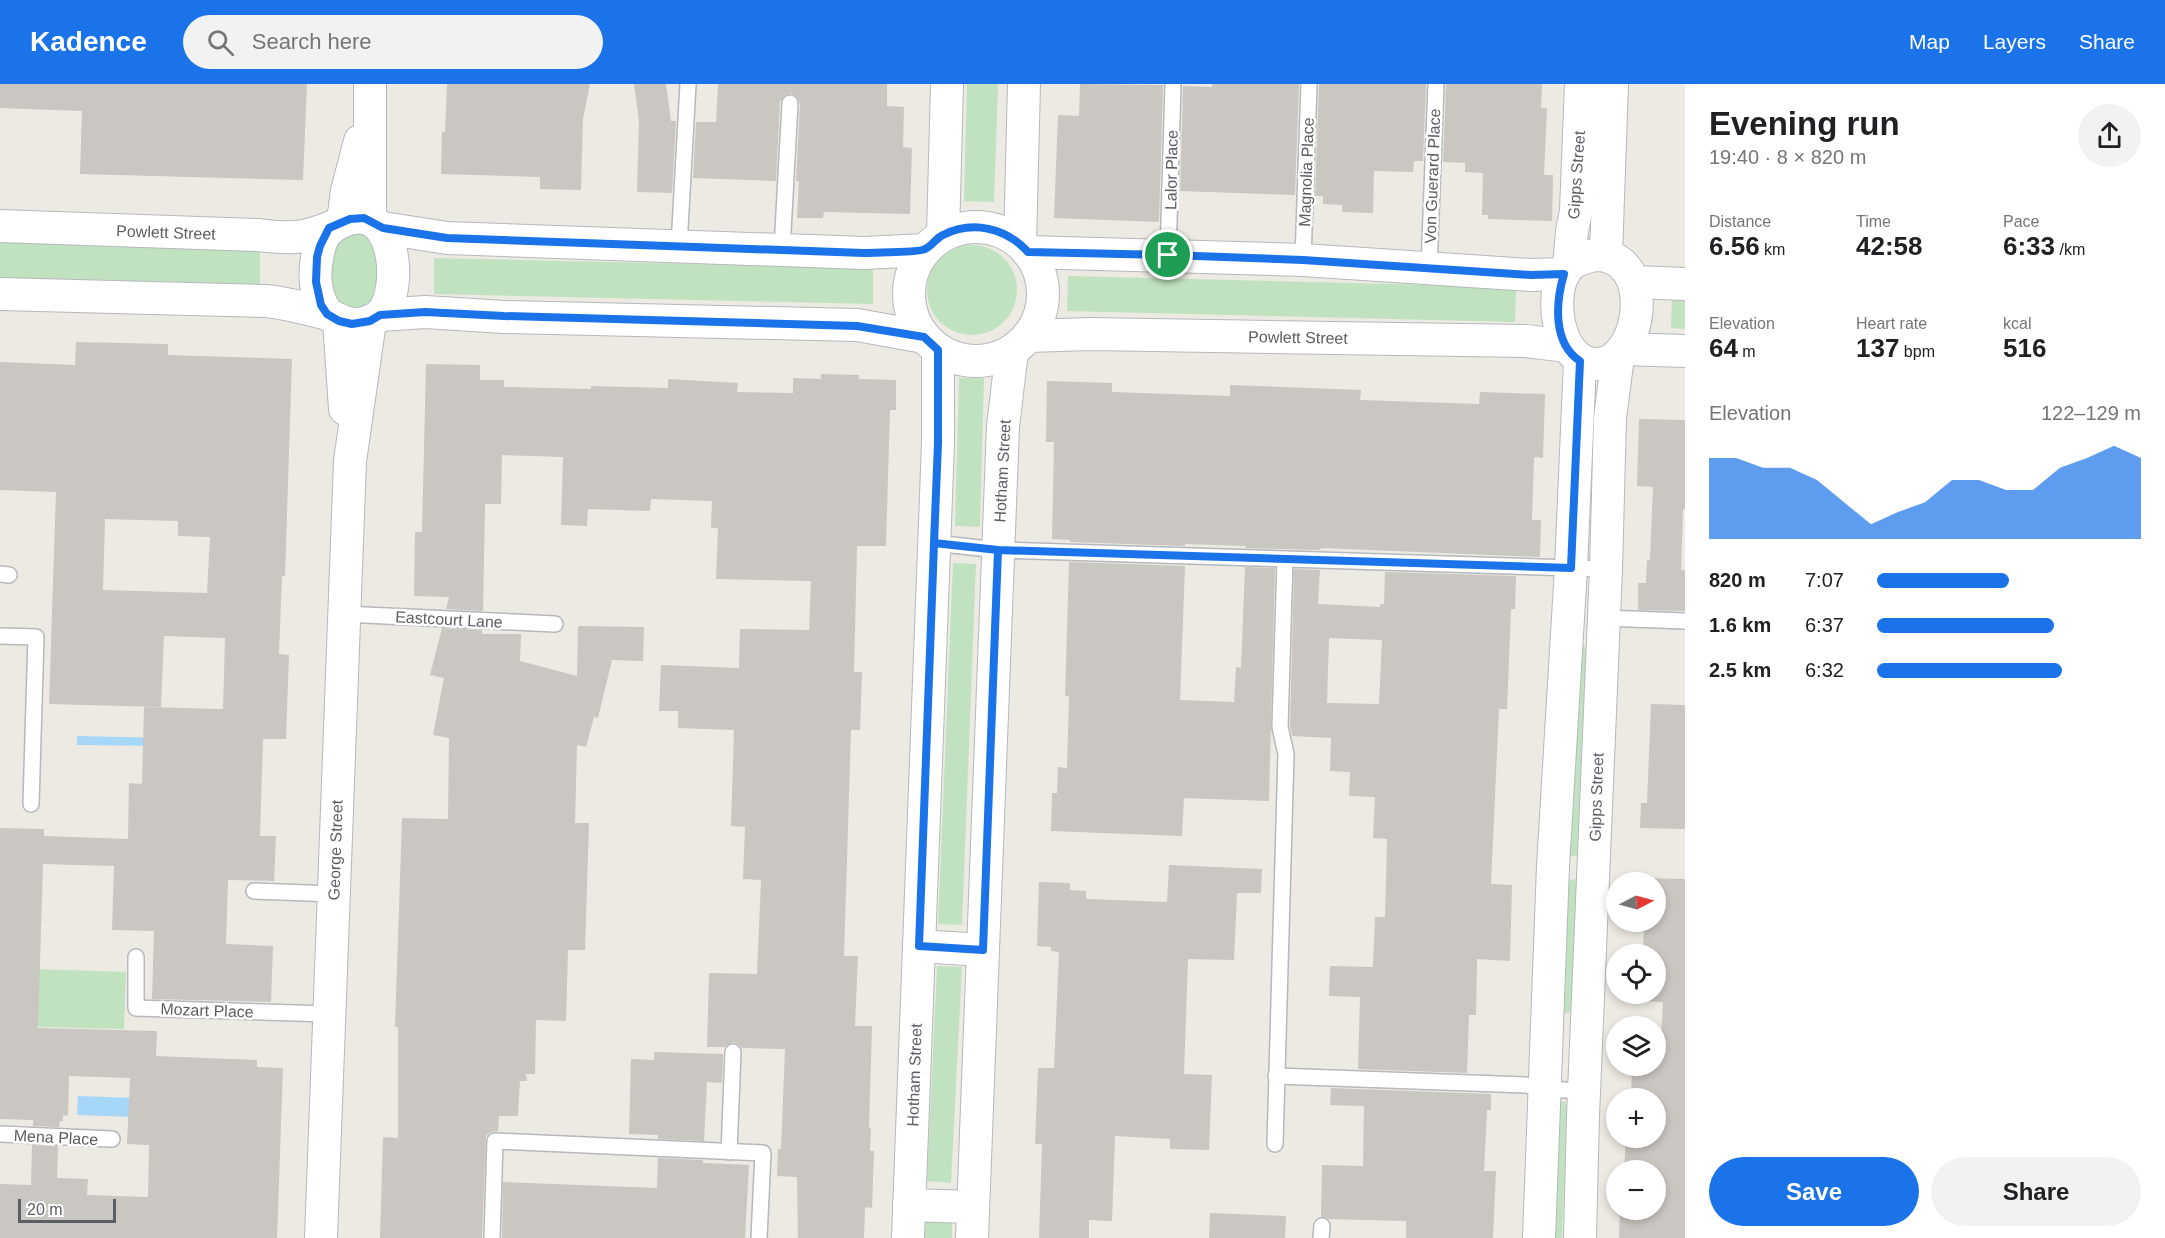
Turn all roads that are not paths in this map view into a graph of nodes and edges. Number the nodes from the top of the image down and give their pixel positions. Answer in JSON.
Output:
{"nodes":[{"id":1,"x":688,"y":84,"type":"edge"},
{"id":2,"x":947,"y":84,"type":"edge"},
{"id":3,"x":1024,"y":84,"type":"edge"},
{"id":4,"x":1173,"y":84,"type":"edge"},
{"id":5,"x":1309,"y":84,"type":"edge"},
{"id":6,"x":1436,"y":84,"type":"edge"},
{"id":7,"x":1581,"y":84,"type":"edge"},
{"id":8,"x":1612,"y":84,"type":"edge"},
{"id":9,"x":369,"y":95,"type":"edge"},
{"id":10,"x":790,"y":103,"type":"dead end"},
{"id":11,"x":356,"y":224,"type":"junction"},
{"id":12,"x":0,"y":226,"type":"edge"},
{"id":13,"x":934,"y":242,"type":"junction"},
{"id":14,"x":679,"y":246,"type":"junction"},
{"id":15,"x":1024,"y":247,"type":"junction"},
{"id":16,"x":782,"y":250,"type":"junction"},
{"id":17,"x":1168,"y":255,"type":"junction"},
{"id":18,"x":1606,"y":255,"type":"junction"},
{"id":19,"x":1303,"y":260,"type":"junction"},
{"id":20,"x":1430,"y":268,"type":"junction"},
{"id":21,"x":1566,"y":270,"type":"junction"},
{"id":22,"x":1634,"y":282,"type":"junction"},
{"id":23,"x":1685,"y":284,"type":"edge"},
{"id":24,"x":0,"y":294,"type":"edge"},
{"id":25,"x":333,"y":318,"type":"junction"},
{"id":26,"x":375,"y":318,"type":"junction"},
{"id":27,"x":931,"y":343,"type":"junction"},
{"id":28,"x":1020,"y":344,"type":"junction"},
{"id":29,"x":1685,"y":351,"type":"edge"},
{"id":30,"x":1621,"y":352,"type":"junction"},
{"id":31,"x":1573,"y":353,"type":"junction"},
{"id":32,"x":350,"y":461,"type":"junction"},
{"id":33,"x":934,"y":543,"type":"junction"},
{"id":34,"x":998,"y":550,"type":"junction"},
{"id":35,"x":1285,"y":559,"type":"junction"},
{"id":36,"x":1571,"y":568,"type":"junction"},
{"id":37,"x":1606,"y":569,"type":"junction"},
{"id":38,"x":344,"y":614,"type":"junction"},
{"id":39,"x":1604,"y":618,"type":"junction"},
{"id":40,"x":1685,"y":621,"type":"edge"},
{"id":41,"x":555,"y":624,"type":"dead end"},
{"id":42,"x":0,"y":636,"type":"edge"},
{"id":43,"x":30,"y":804,"type":"dead end"},
{"id":44,"x":1553,"y":866,"type":"junction"},
{"id":45,"x":1593,"y":868,"type":"junction"},
{"id":46,"x":254,"y":891,"type":"dead end"},
{"id":47,"x":334,"y":894,"type":"junction"},
{"id":48,"x":919,"y":946,"type":"junction"},
{"id":49,"x":983,"y":950,"type":"junction"},
{"id":50,"x":136,"y":957,"type":"dead end"},
{"id":51,"x":329,"y":1014,"type":"junction"},
{"id":52,"x":1547,"y":1022,"type":"junction"},
{"id":53,"x":1587,"y":1024,"type":"junction"},
{"id":54,"x":733,"y":1052,"type":"dead end"},
{"id":55,"x":1276,"y":1076,"type":"junction"},
{"id":56,"x":1544,"y":1089,"type":"junction"},
{"id":57,"x":1584,"y":1091,"type":"junction"},
{"id":58,"x":0,"y":1134,"type":"edge"},
{"id":59,"x":112,"y":1139,"type":"dead end"},
{"id":60,"x":1275,"y":1144,"type":"dead end"},
{"id":61,"x":729,"y":1152,"type":"junction"},
{"id":62,"x":909,"y":1204,"type":"junction"},
{"id":63,"x":973,"y":1207,"type":"junction"},
{"id":64,"x":321,"y":1238,"type":"edge"},
{"id":65,"x":492,"y":1238,"type":"edge"},
{"id":66,"x":759,"y":1238,"type":"edge"},
{"id":67,"x":908,"y":1238,"type":"edge"},
{"id":68,"x":972,"y":1238,"type":"edge"},
{"id":69,"x":1539,"y":1238,"type":"edge"},
{"id":70,"x":1580,"y":1238,"type":"edge"}],
"edges":[{"from":1,"to":14,"type":"lane"},
{"from":2,"to":13,"type":"street"},
{"from":3,"to":15,"type":"street"},
{"from":4,"to":17,"type":"lane","name":"Lalor Place"},
{"from":5,"to":19,"type":"lane","name":"Magnolia Place"},
{"from":6,"to":20,"type":"lane","name":"Von Guerard Place"},
{"from":7,"to":21,"type":"street","name":"Gipps Street"},
{"from":8,"to":18,"type":"street","name":"Gipps Street"},
{"from":9,"to":11,"type":"street"},
{"from":10,"to":16,"type":"lane"},
{"from":11,"to":12,"type":"street","name":"Powlett Street"},
{"from":11,"to":14,"type":"street","name":"Powlett Street"},
{"from":11,"to":25,"type":"street"},
{"from":11,"to":26,"type":"street"},
{"from":13,"to":15,"type":"street"},
{"from":13,"to":16,"type":"street","name":"Powlett Street"},
{"from":13,"to":27,"type":"street"},
{"from":14,"to":16,"type":"street","name":"Powlett Street"},
{"from":15,"to":17,"type":"street"},
{"from":15,"to":28,"type":"street"},
{"from":17,"to":19,"type":"street"},
{"from":18,"to":21,"type":"street"},
{"from":18,"to":22,"type":"street"},
{"from":19,"to":20,"type":"street"},
{"from":20,"to":21,"type":"street"},
{"from":21,"to":31,"type":"street"},
{"from":22,"to":23,"type":"street"},
{"from":22,"to":30,"type":"street"},
{"from":24,"to":25,"type":"street"},
{"from":25,"to":26,"type":"street"},
{"from":25,"to":32,"type":"street","name":"George Street"},
{"from":26,"to":27,"type":"street"},
{"from":26,"to":32,"type":"street","name":"George Street"},
{"from":27,"to":28,"type":"street"},
{"from":27,"to":33,"type":"street","name":"Hotham Street"},
{"from":28,"to":31,"type":"street","name":"Powlett Street"},
{"from":28,"to":34,"type":"street","name":"Hotham Street"},
{"from":29,"to":30,"type":"street"},
{"from":30,"to":31,"type":"street"},
{"from":30,"to":37,"type":"street","name":"Gipps Street"},
{"from":31,"to":36,"type":"street"},
{"from":32,"to":38,"type":"street","name":"George Street"},
{"from":33,"to":34,"type":"lane"},
{"from":33,"to":48,"type":"street","name":"Hotham Street"},
{"from":34,"to":35,"type":"lane"},
{"from":34,"to":49,"type":"street","name":"Hotham Street"},
{"from":35,"to":36,"type":"lane"},
{"from":35,"to":55,"type":"lane"},
{"from":36,"to":37,"type":"lane"},
{"from":36,"to":44,"type":"street"},
{"from":37,"to":39,"type":"street","name":"Gipps Street"},
{"from":38,"to":41,"type":"lane","name":"Eastcourt Lane"},
{"from":38,"to":47,"type":"street","name":"George Street"},
{"from":39,"to":40,"type":"lane"},
{"from":39,"to":45,"type":"street","name":"Gipps Street"},
{"from":42,"to":43,"type":"lane"},
{"from":44,"to":45,"type":"street"},
{"from":44,"to":52,"type":"street"},
{"from":45,"to":53,"type":"street","name":"Gipps Street"},
{"from":46,"to":47,"type":"lane"},
{"from":47,"to":51,"type":"street","name":"George Street"},
{"from":48,"to":49,"type":"street"},
{"from":48,"to":62,"type":"street","name":"Hotham Street"},
{"from":49,"to":63,"type":"street","name":"Hotham Street"},
{"from":50,"to":51,"type":"lane","name":"Mozart Place"},
{"from":51,"to":64,"type":"street","name":"George Street"},
{"from":52,"to":53,"type":"street"},
{"from":52,"to":56,"type":"street"},
{"from":53,"to":57,"type":"street","name":"Gipps Street"},
{"from":54,"to":61,"type":"lane"},
{"from":55,"to":56,"type":"lane"},
{"from":55,"to":60,"type":"lane"},
{"from":56,"to":57,"type":"lane"},
{"from":56,"to":69,"type":"street"},
{"from":57,"to":70,"type":"street","name":"Gipps Street"},
{"from":58,"to":59,"type":"lane","name":"Mena Place"},
{"from":61,"to":65,"type":"lane"},
{"from":61,"to":66,"type":"lane"},
{"from":62,"to":63,"type":"street"},
{"from":62,"to":67,"type":"street","name":"Hotham Street"},
{"from":63,"to":68,"type":"street","name":"Hotham Street"}]}
